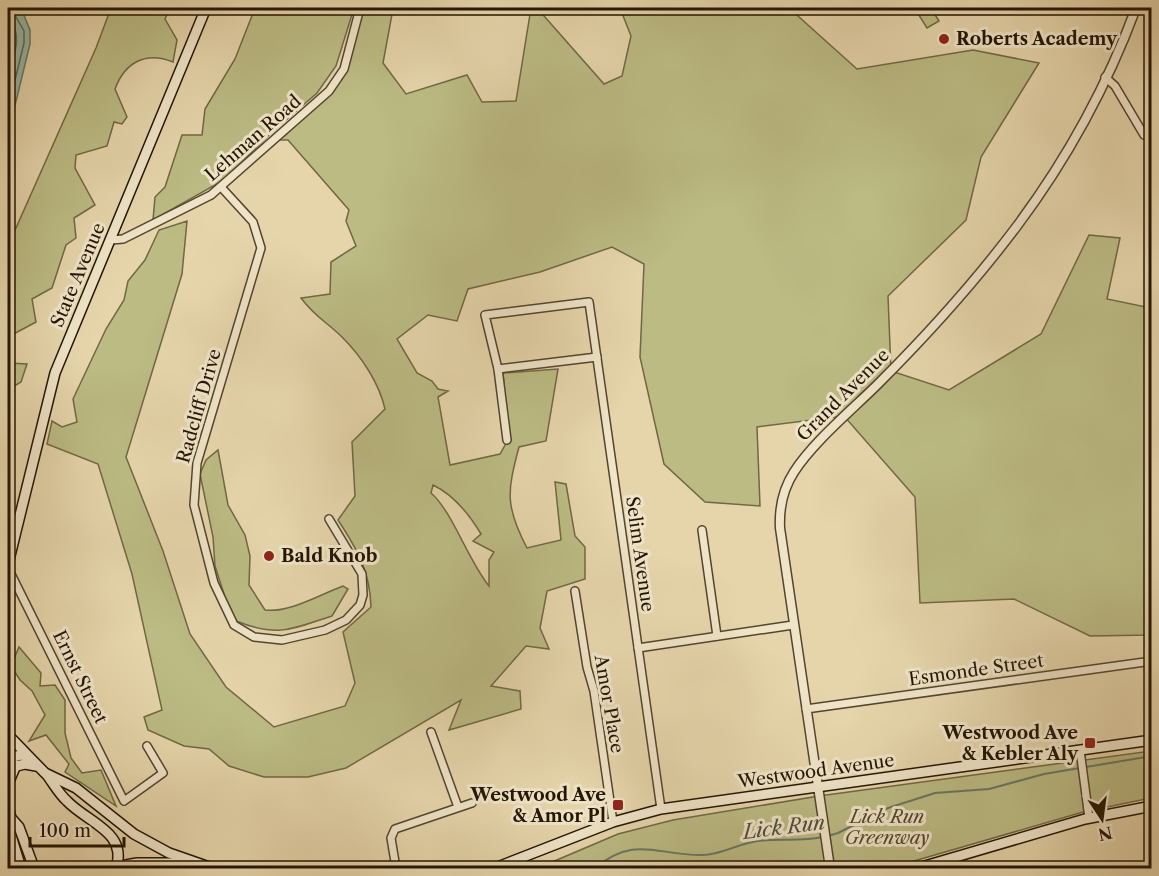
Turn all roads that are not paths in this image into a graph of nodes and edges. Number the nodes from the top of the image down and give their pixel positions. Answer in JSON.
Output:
{"nodes":[{"id":1,"x":206,"y":8,"type":"edge"},
{"id":2,"x":360,"y":8,"type":"edge"},
{"id":3,"x":1136,"y":8,"type":"edge"},
{"id":4,"x":1105,"y":77,"type":"junction"},
{"id":5,"x":1144,"y":135,"type":"dead end"},
{"id":6,"x":221,"y":187,"type":"junction"},
{"id":7,"x":111,"y":240,"type":"junction"},
{"id":8,"x":597,"y":357,"type":"junction"},
{"id":9,"x":498,"y":369,"type":"junction"},
{"id":10,"x":507,"y":440,"type":"dead end"},
{"id":11,"x":329,"y":519,"type":"dead end"},
{"id":12,"x":702,"y":530,"type":"dead end"},
{"id":13,"x":8,"y":566,"type":"edge"},
{"id":14,"x":575,"y":591,"type":"dead end"},
{"id":15,"x":793,"y":625,"type":"junction"},
{"id":16,"x":717,"y":636,"type":"junction"},
{"id":17,"x":638,"y":648,"type":"junction"},
{"id":18,"x":1152,"y":661,"type":"edge"},
{"id":19,"x":806,"y":709,"type":"junction"},
{"id":20,"x":431,"y":732,"type":"dead end"},
{"id":21,"x":8,"y":735,"type":"edge"},
{"id":22,"x":1152,"y":740,"type":"edge"},
{"id":23,"x":147,"y":746,"type":"dead end"},
{"id":24,"x":1080,"y":750,"type":"junction"},
{"id":25,"x":28,"y":757,"type":"junction"},
{"id":26,"x":8,"y":758,"type":"edge"},
{"id":27,"x":36,"y":766,"type":"junction"},
{"id":28,"x":12,"y":767,"type":"edge"},
{"id":29,"x":45,"y":773,"type":"junction"},
{"id":30,"x":8,"y":784,"type":"edge"},
{"id":31,"x":818,"y":788,"type":"junction"},
{"id":32,"x":472,"y":803,"type":"dead end"},
{"id":33,"x":8,"y":805,"type":"edge"},
{"id":34,"x":1152,"y":806,"type":"edge"},
{"id":35,"x":458,"y":807,"type":"junction"},
{"id":36,"x":661,"y":809,"type":"junction"},
{"id":37,"x":11,"y":818,"type":"junction"},
{"id":38,"x":1089,"y":818,"type":"junction"},
{"id":39,"x":613,"y":822,"type":"junction"},
{"id":40,"x":160,"y":862,"type":"junction"},
{"id":41,"x":201,"y":866,"type":"junction"},
{"id":42,"x":21,"y":868,"type":"edge"},
{"id":43,"x":34,"y":868,"type":"edge"},
{"id":44,"x":114,"y":868,"type":"edge"},
{"id":45,"x":132,"y":868,"type":"edge"},
{"id":46,"x":212,"y":868,"type":"edge"},
{"id":47,"x":396,"y":868,"type":"edge"},
{"id":48,"x":495,"y":868,"type":"edge"},
{"id":49,"x":830,"y":868,"type":"edge"},
{"id":50,"x":918,"y":868,"type":"edge"}],
"edges":[{"from":1,"to":7,"type":"main road","name":"State Avenue"},
{"from":2,"to":6,"type":"street","name":"Lehman Road"},
{"from":3,"to":4,"type":"street","name":"Grand Avenue"},
{"from":4,"to":5,"type":"street"},
{"from":4,"to":15,"type":"street","name":"Grand Avenue"},
{"from":6,"to":7,"type":"street","name":"Lehman Road"},
{"from":6,"to":11,"type":"street","name":"Radcliff Drive"},
{"from":7,"to":13,"type":"main road","name":"State Avenue"},
{"from":8,"to":9,"type":"street"},
{"from":8,"to":9,"type":"street","name":"Selim Avenue"},
{"from":8,"to":17,"type":"street","name":"Selim Avenue"},
{"from":9,"to":10,"type":"street"},
{"from":12,"to":16,"type":"street"},
{"from":13,"to":23,"type":"street","name":"Ernst Street"},
{"from":14,"to":39,"type":"street","name":"Amor Place"},
{"from":15,"to":16,"type":"street"},
{"from":15,"to":19,"type":"street","name":"Grand Avenue"},
{"from":16,"to":17,"type":"street"},
{"from":17,"to":36,"type":"street","name":"Selim Avenue"},
{"from":18,"to":19,"type":"street","name":"Esmonde Street"},
{"from":19,"to":31,"type":"street","name":"Grand Avenue"},
{"from":20,"to":35,"type":"street"},
{"from":21,"to":25,"type":"main road"},
{"from":22,"to":24,"type":"main road","name":"Westwood Avenue"},
{"from":24,"to":31,"type":"main road","name":"Westwood Avenue"},
{"from":24,"to":38,"type":"street"},
{"from":25,"to":26,"type":"main road"},
{"from":25,"to":27,"type":"main road"},
{"from":27,"to":28,"type":"main road"},
{"from":27,"to":29,"type":"main road"},
{"from":28,"to":30,"type":"main road"},
{"from":29,"to":41,"type":"main road"},
{"from":29,"to":44,"type":"main road"},
{"from":31,"to":36,"type":"main road","name":"Westwood Avenue"},
{"from":31,"to":49,"type":"street","name":"Grand Avenue"},
{"from":32,"to":35,"type":"street"},
{"from":33,"to":37,"type":"main road"},
{"from":34,"to":38,"type":"main road"},
{"from":35,"to":47,"type":"street"},
{"from":36,"to":39,"type":"main road","name":"Westwood Avenue"},
{"from":37,"to":42,"type":"main road"},
{"from":37,"to":43,"type":"main road"},
{"from":38,"to":50,"type":"main road"},
{"from":39,"to":48,"type":"main road","name":"Westwood Avenue"},
{"from":40,"to":41,"type":"main road"},
{"from":40,"to":44,"type":"main road"},
{"from":40,"to":45,"type":"main road"},
{"from":41,"to":46,"type":"main road"}]}
